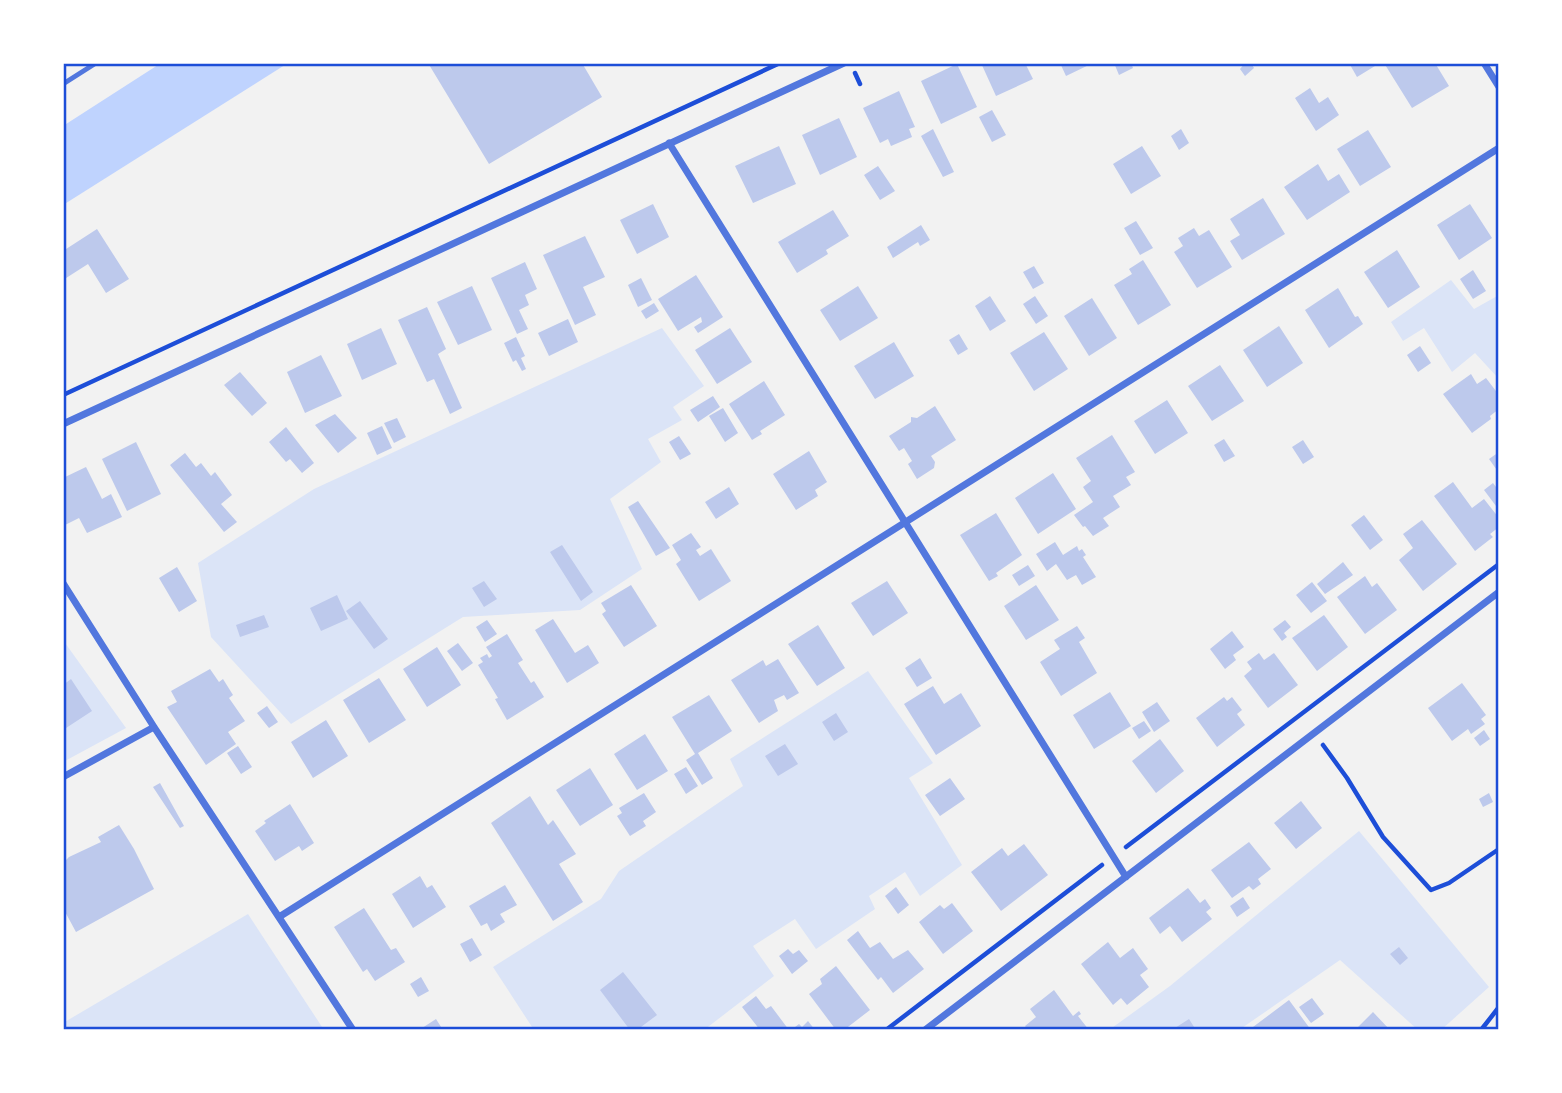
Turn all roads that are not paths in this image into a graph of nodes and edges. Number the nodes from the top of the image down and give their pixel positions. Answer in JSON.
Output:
{"nodes":[{"id":1,"x":96,"y":63,"type":"edge"},
{"id":2,"x":844,"y":63,"type":"edge"},
{"id":3,"x":1484,"y":63,"type":"edge"},
{"id":4,"x":63,"y":84,"type":"edge"},
{"id":5,"x":1499,"y":87,"type":"edge"},
{"id":6,"x":669,"y":143,"type":"junction"},
{"id":7,"x":1499,"y":148,"type":"edge"},
{"id":8,"x":63,"y":424,"type":"edge"},
{"id":9,"x":903,"y":522,"type":"junction"},
{"id":10,"x":63,"y":583,"type":"edge"},
{"id":11,"x":1499,"y":592,"type":"edge"},
{"id":12,"x":153,"y":727,"type":"junction"},
{"id":13,"x":63,"y":777,"type":"edge"},
{"id":14,"x":1126,"y":877,"type":"junction"},
{"id":15,"x":279,"y":917,"type":"junction"},
{"id":16,"x":353,"y":1030,"type":"edge"},
{"id":17,"x":925,"y":1030,"type":"edge"}],
"edges":[{"from":1,"to":4,"type":"lane"},
{"from":2,"to":6,"type":"street"},
{"from":3,"to":5,"type":"street"},
{"from":6,"to":8,"type":"street"},
{"from":6,"to":9,"type":"street"},
{"from":7,"to":9,"type":"street"},
{"from":9,"to":14,"type":"street"},
{"from":9,"to":15,"type":"street"},
{"from":10,"to":12,"type":"street"},
{"from":11,"to":14,"type":"street"},
{"from":12,"to":13,"type":"street"},
{"from":12,"to":15,"type":"street"},
{"from":14,"to":17,"type":"street"},
{"from":15,"to":16,"type":"street"}]}
